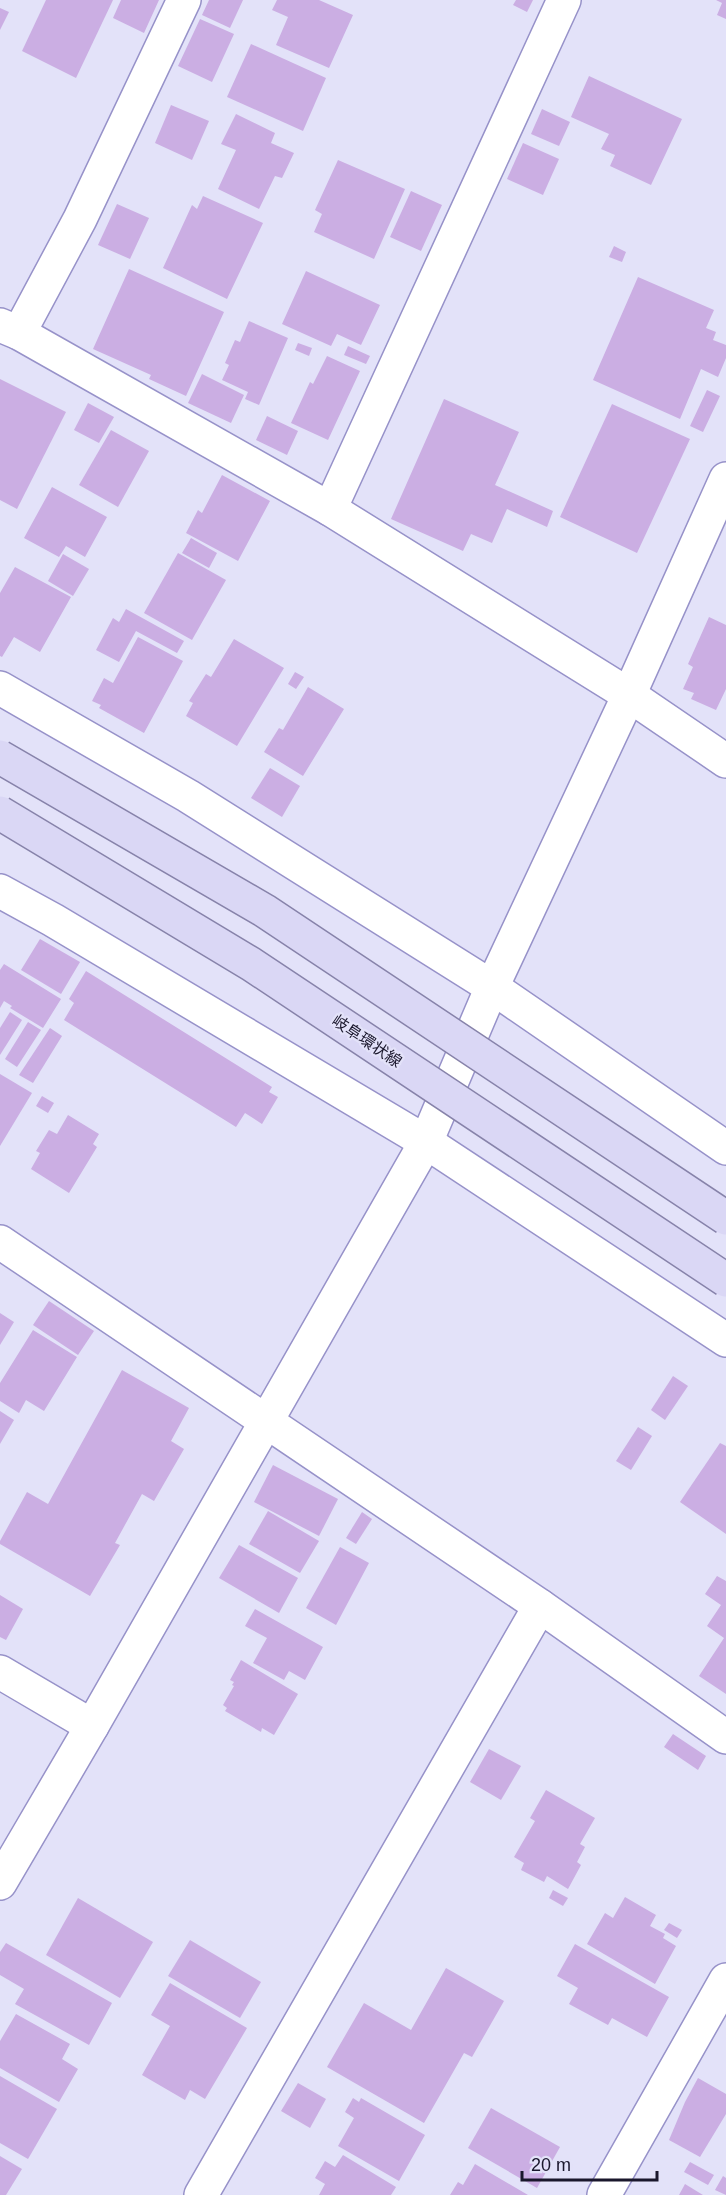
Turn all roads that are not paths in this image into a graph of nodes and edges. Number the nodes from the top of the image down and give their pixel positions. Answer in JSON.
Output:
{"nodes":[{"id":1,"x":184,"y":0,"type":"edge"},
{"id":2,"x":564,"y":0,"type":"edge"},
{"id":3,"x":9,"y":329,"type":"edge"},
{"id":4,"x":726,"y":479,"type":"edge"},
{"id":5,"x":330,"y":510,"type":"junction"},
{"id":6,"x":0,"y":688,"type":"edge"},
{"id":7,"x":629,"y":695,"type":"junction"},
{"id":8,"x":0,"y":757,"type":"edge"},
{"id":9,"x":726,"y":760,"type":"edge"},
{"id":10,"x":0,"y":813,"type":"edge"},
{"id":11,"x":0,"y":891,"type":"edge"},
{"id":12,"x":492,"y":987,"type":"junction"},
{"id":13,"x":426,"y":1142,"type":"junction"},
{"id":14,"x":726,"y":1149,"type":"edge"},
{"id":15,"x":726,"y":1218,"type":"edge"},
{"id":16,"x":0,"y":1242,"type":"edge"},
{"id":17,"x":726,"y":1280,"type":"edge"},
{"id":18,"x":726,"y":1340,"type":"edge"},
{"id":19,"x":266,"y":1422,"type":"junction"},
{"id":20,"x":540,"y":1606,"type":"junction"},
{"id":21,"x":0,"y":1672,"type":"edge"},
{"id":22,"x":92,"y":1726,"type":"junction"},
{"id":23,"x":726,"y":1737,"type":"edge"},
{"id":24,"x":0,"y":1884,"type":"edge"},
{"id":25,"x":726,"y":1980,"type":"edge"},
{"id":26,"x":201,"y":2195,"type":"edge"},
{"id":27,"x":604,"y":2195,"type":"edge"}],
"edges":[{"from":1,"to":3,"type":"street"},
{"from":2,"to":5,"type":"street"},
{"from":3,"to":5,"type":"street"},
{"from":4,"to":7,"type":"street"},
{"from":5,"to":7,"type":"street"},
{"from":6,"to":12,"type":"street"},
{"from":7,"to":9,"type":"street"},
{"from":7,"to":12,"type":"street"},
{"from":8,"to":15,"type":"main road","bridge":true},
{"from":10,"to":17,"type":"main road","name":"岐阜環状線","bridge":true},
{"from":11,"to":13,"type":"street"},
{"from":12,"to":13,"type":"street"},
{"from":12,"to":14,"type":"street"},
{"from":13,"to":18,"type":"street"},
{"from":13,"to":19,"type":"street"},
{"from":16,"to":19,"type":"street"},
{"from":19,"to":20,"type":"street"},
{"from":19,"to":22,"type":"street"},
{"from":20,"to":23,"type":"street"},
{"from":20,"to":26,"type":"street"},
{"from":21,"to":22,"type":"street"},
{"from":22,"to":24,"type":"street"},
{"from":25,"to":27,"type":"street"}]}
